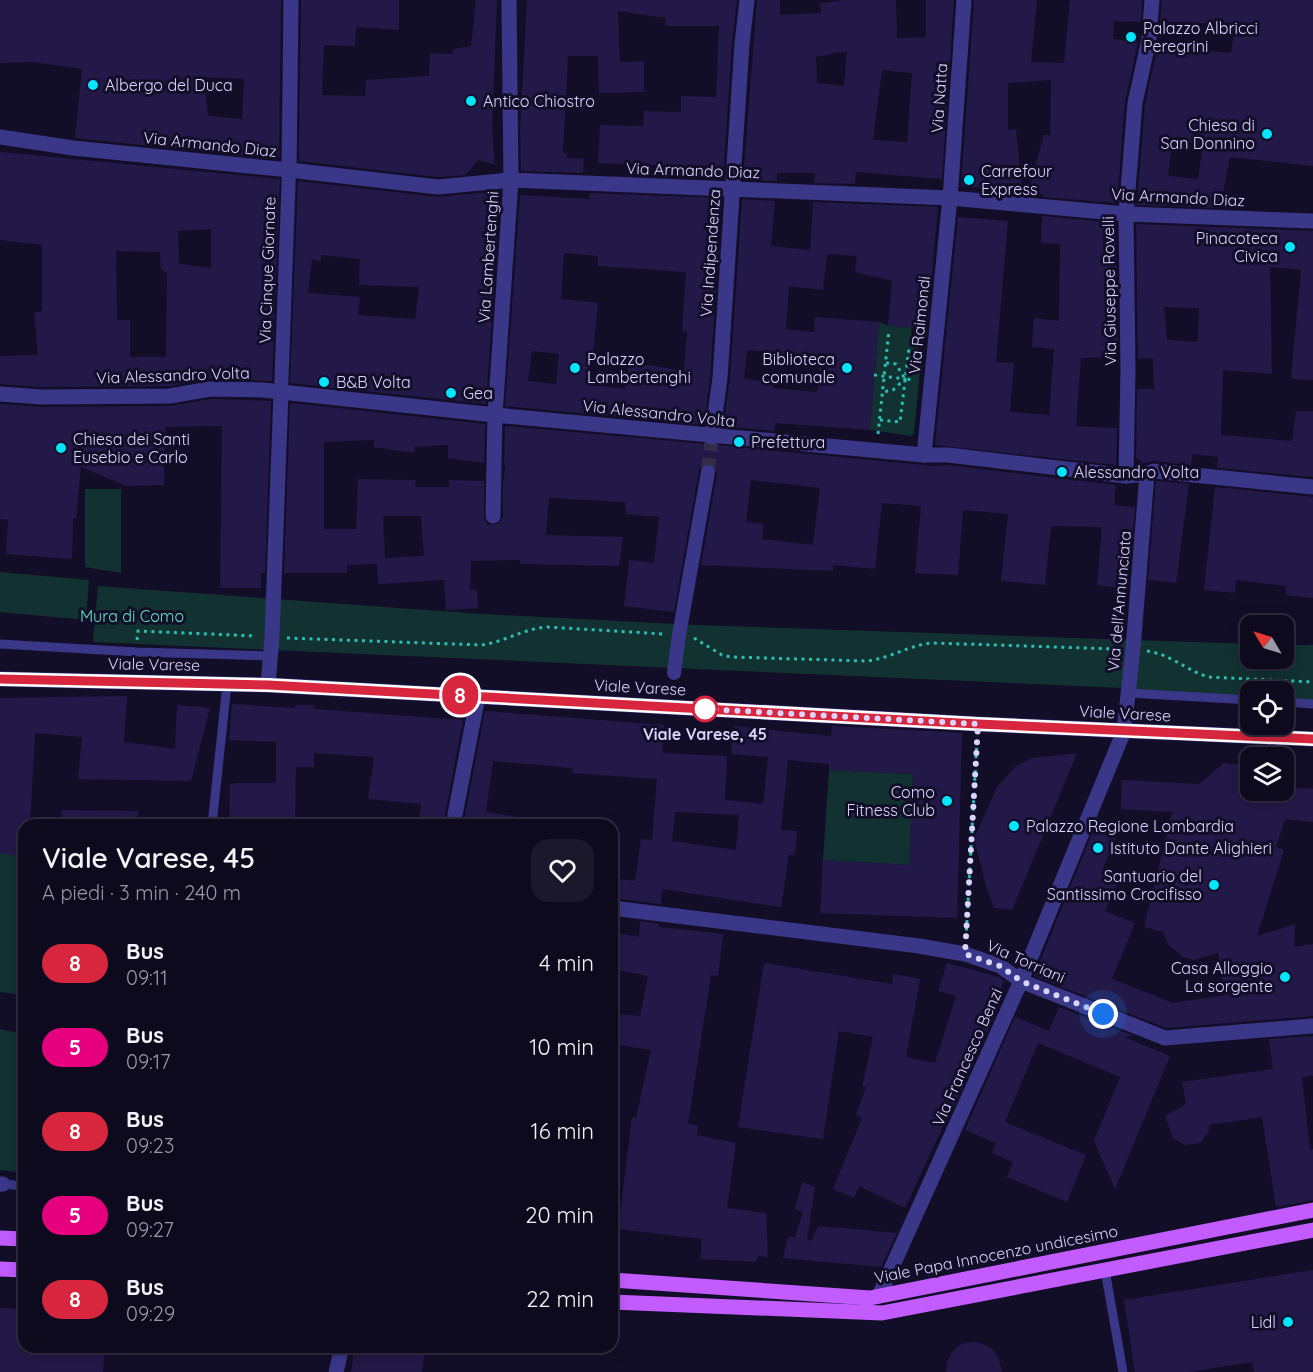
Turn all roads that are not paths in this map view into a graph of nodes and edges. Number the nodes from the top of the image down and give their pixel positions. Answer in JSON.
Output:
{"nodes":[{"id":1,"x":291,"y":0,"type":"edge"},
{"id":2,"x":509,"y":0,"type":"edge"},
{"id":3,"x":747,"y":0,"type":"edge"},
{"id":4,"x":964,"y":0,"type":"edge"},
{"id":5,"x":1152,"y":0,"type":"edge"},
{"id":6,"x":0,"y":137,"type":"edge"},
{"id":7,"x":289,"y":170,"type":"junction"},
{"id":8,"x":511,"y":180,"type":"junction"},
{"id":9,"x":733,"y":189,"type":"junction"},
{"id":10,"x":950,"y":198,"type":"junction"},
{"id":11,"x":1126,"y":214,"type":"junction"},
{"id":12,"x":1313,"y":221,"type":"edge"},
{"id":13,"x":280,"y":393,"type":"junction"},
{"id":14,"x":0,"y":394,"type":"edge"},
{"id":15,"x":495,"y":415,"type":"junction"},
{"id":16,"x":712,"y":437,"type":"junction"},
{"id":17,"x":924,"y":455,"type":"junction"},
{"id":18,"x":708,"y":472,"type":"tunnel mouth"},
{"id":19,"x":1147,"y":474,"type":"junction"},
{"id":20,"x":1126,"y":476,"type":"junction"},
{"id":21,"x":1313,"y":487,"type":"edge"},
{"id":22,"x":493,"y":516,"type":"dead end"},
{"id":23,"x":0,"y":644,"type":"edge"},
{"id":24,"x":270,"y":656,"type":"junction"},
{"id":25,"x":675,"y":673,"type":"dead end"},
{"id":26,"x":0,"y":679,"type":"edge"},
{"id":27,"x":227,"y":684,"type":"junction"},
{"id":28,"x":268,"y":685,"type":"junction"},
{"id":29,"x":1129,"y":693,"type":"junction"},
{"id":30,"x":478,"y":696,"type":"junction"},
{"id":31,"x":1240,"y":699,"type":"edge"},
{"id":32,"x":1294,"y":703,"type":"edge"},
{"id":33,"x":1313,"y":704,"type":"edge"},
{"id":34,"x":1124,"y":731,"type":"junction"},
{"id":35,"x":1313,"y":739,"type":"edge"},
{"id":36,"x":213,"y":819,"type":"edge"},
{"id":37,"x":454,"y":819,"type":"edge"},
{"id":38,"x":618,"y":909,"type":"edge"},
{"id":39,"x":1021,"y":981,"type":"junction"},
{"id":40,"x":1313,"y":1026,"type":"edge"},
{"id":41,"x":1,"y":1186,"type":"edge"},
{"id":42,"x":18,"y":1186,"type":"edge"},
{"id":43,"x":1313,"y":1210,"type":"edge"},
{"id":44,"x":1313,"y":1230,"type":"edge"},
{"id":45,"x":0,"y":1238,"type":"edge"},
{"id":46,"x":18,"y":1239,"type":"edge"},
{"id":47,"x":0,"y":1269,"type":"edge"},
{"id":48,"x":18,"y":1270,"type":"edge"},
{"id":49,"x":1105,"y":1270,"type":"junction"},
{"id":50,"x":618,"y":1280,"type":"edge"},
{"id":51,"x":879,"y":1296,"type":"junction"},
{"id":52,"x":618,"y":1302,"type":"edge"},
{"id":53,"x":341,"y":1353,"type":"edge"},
{"id":54,"x":336,"y":1372,"type":"edge"},
{"id":55,"x":1123,"y":1372,"type":"edge"}],
"edges":[{"from":1,"to":7,"type":"street","name":"Via Cinque Giornate"},
{"from":2,"to":8,"type":"street","name":"Via Lambertenghi"},
{"from":3,"to":9,"type":"street","name":"Via Indipendenza"},
{"from":4,"to":10,"type":"street","name":"Via Natta"},
{"from":5,"to":11,"type":"street","name":"Via Giuseppe Rovelli"},
{"from":6,"to":7,"type":"street","name":"Via Armando Diaz"},
{"from":7,"to":8,"type":"street","name":"Via Armando Diaz"},
{"from":7,"to":13,"type":"street","name":"Via Cinque Giornate"},
{"from":8,"to":9,"type":"street","name":"Via Armando Diaz"},
{"from":8,"to":15,"type":"street","name":"Via Lambertenghi"},
{"from":9,"to":10,"type":"street","name":"Via Armando Diaz"},
{"from":9,"to":16,"type":"street","name":"Via Indipendenza"},
{"from":10,"to":11,"type":"street","name":"Via Armando Diaz"},
{"from":10,"to":17,"type":"street","name":"Via Raimondi"},
{"from":11,"to":12,"type":"street","name":"Via Armando Diaz"},
{"from":11,"to":20,"type":"street","name":"Via Giuseppe Rovelli"},
{"from":13,"to":14,"type":"street","name":"Via Alessandro Volta"},
{"from":13,"to":15,"type":"street","name":"Via Alessandro Volta"},
{"from":13,"to":24,"type":"street","name":"Via Cinque Giornate"},
{"from":15,"to":16,"type":"street","name":"Via Alessandro Volta"},
{"from":15,"to":22,"type":"street","name":"Via Lambertenghi"},
{"from":16,"to":17,"type":"street","name":"Via Alessandro Volta"},
{"from":17,"to":20,"type":"street","name":"Via Alessandro Volta"},
{"from":18,"to":25,"type":"street"},
{"from":19,"to":20,"type":"street","name":"Via Alessandro Volta"},
{"from":19,"to":21,"type":"street","name":"Via Alessandro Volta"},
{"from":19,"to":29,"type":"street","name":"Via dell'Annunciata"},
{"from":23,"to":24,"type":"lane"},
{"from":24,"to":28,"type":"street","name":"Via Cinque Giornate"},
{"from":26,"to":27,"type":"street","name":"Viale Varese"},
{"from":27,"to":28,"type":"street","name":"Viale Varese"},
{"from":27,"to":36,"type":"lane"},
{"from":28,"to":30,"type":"street","name":"Viale Varese"},
{"from":29,"to":31,"type":"lane"},
{"from":29,"to":34,"type":"street","name":"Via dell'Annunciata"},
{"from":30,"to":34,"type":"street","name":"Viale Varese"},
{"from":30,"to":37,"type":"street"},
{"from":32,"to":33,"type":"lane"},
{"from":34,"to":35,"type":"street","name":"Viale Varese"},
{"from":34,"to":39,"type":"street","name":"Via Francesco Benzi"},
{"from":38,"to":39,"type":"street","name":"Via Torriani"},
{"from":39,"to":40,"type":"street","name":"Via Torriani"},
{"from":39,"to":51,"type":"street","name":"Via Francesco Benzi"},
{"from":41,"to":42,"type":"lane"},
{"from":43,"to":51,"type":"main road","name":"Viale Papa Innocenzo undicesimo"},
{"from":44,"to":49,"type":"main road"},
{"from":45,"to":46,"type":"main road"},
{"from":47,"to":48,"type":"main road"},
{"from":49,"to":52,"type":"main road"},
{"from":49,"to":55,"type":"lane"},
{"from":50,"to":51,"type":"main road","name":"Viale Papa Innocenzo undicesimo"},
{"from":53,"to":54,"type":"street"}]}
